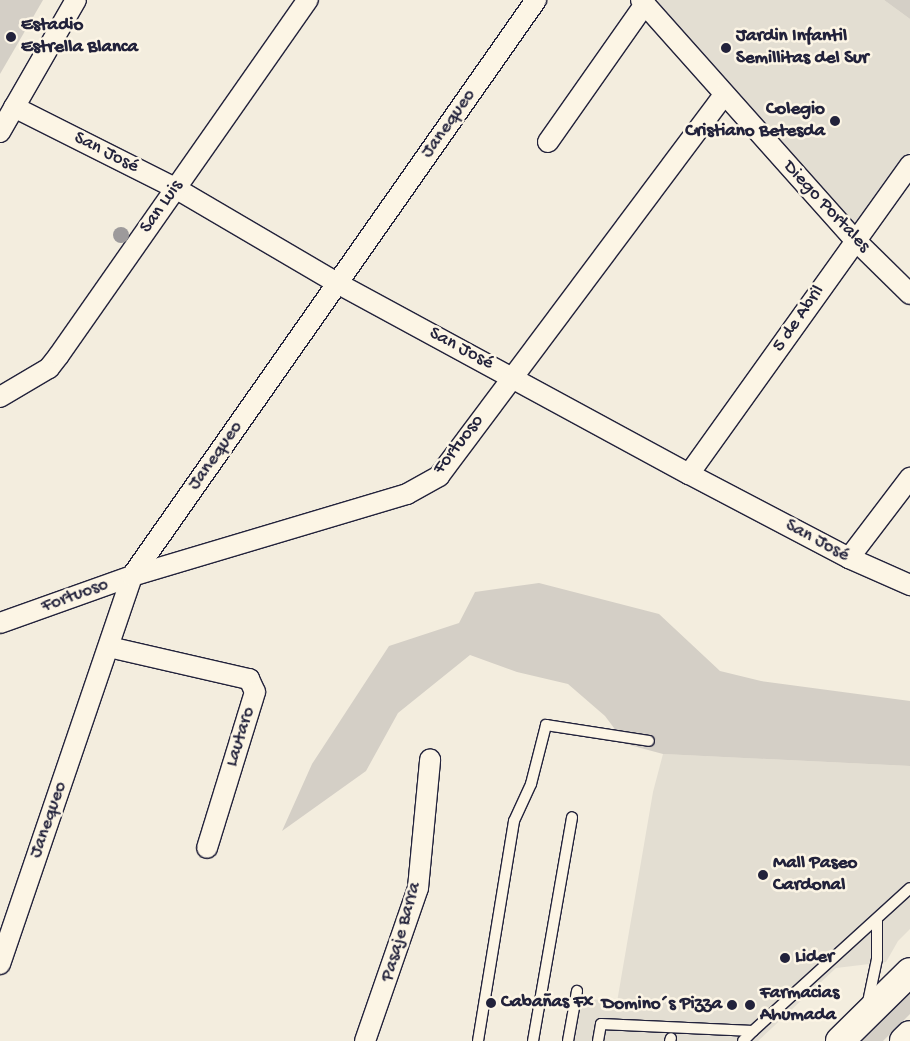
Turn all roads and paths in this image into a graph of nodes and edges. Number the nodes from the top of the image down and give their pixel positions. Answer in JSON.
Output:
{"nodes":[{"id":1,"x":76,"y":0,"type":"edge"},
{"id":2,"x":308,"y":0,"type":"edge"},
{"id":3,"x":536,"y":0,"type":"edge"},
{"id":4,"x":643,"y":2,"type":"edge"},
{"id":5,"x":724,"y":95,"type":"junction"},
{"id":6,"x":14,"y":107,"type":"junction"},
{"id":7,"x":0,"y":132,"type":"edge"},
{"id":8,"x":548,"y":142,"type":"dead end"},
{"id":9,"x":910,"y":165,"type":"edge"},
{"id":10,"x":175,"y":188,"type":"junction"},
{"id":11,"x":855,"y":240,"type":"junction"},
{"id":12,"x":337,"y":283,"type":"junction"},
{"id":13,"x":910,"y":294,"type":"edge"},
{"id":14,"x":511,"y":376,"type":"junction"},
{"id":15,"x":0,"y":397,"type":"edge"},
{"id":16,"x":689,"y":474,"type":"junction"},
{"id":17,"x":910,"y":478,"type":"edge"},
{"id":18,"x":849,"y":558,"type":"junction"},
{"id":19,"x":132,"y":576,"type":"junction"},
{"id":20,"x":910,"y":585,"type":"edge"},
{"id":21,"x":0,"y":623,"type":"edge"},
{"id":22,"x":109,"y":647,"type":"junction"},
{"id":23,"x":649,"y":741,"type":"dead end"},
{"id":24,"x":430,"y":760,"type":"dead end"},
{"id":25,"x":572,"y":817,"type":"dead end"},
{"id":26,"x":207,"y":848,"type":"dead end"},
{"id":27,"x":910,"y":888,"type":"edge"},
{"id":28,"x":877,"y":919,"type":"junction"},
{"id":29,"x":4,"y":935,"type":"edge"},
{"id":30,"x":0,"y":964,"type":"edge"},
{"id":31,"x":910,"y":972,"type":"edge"},
{"id":32,"x":577,"y":991,"type":"dead end"},
{"id":33,"x":860,"y":1022,"type":"junction"},
{"id":34,"x":753,"y":1031,"type":"junction"},
{"id":35,"x":910,"y":1035,"type":"edge"},
{"id":36,"x":365,"y":1041,"type":"edge"},
{"id":37,"x":478,"y":1041,"type":"edge"},
{"id":38,"x":533,"y":1041,"type":"edge"},
{"id":39,"x":568,"y":1041,"type":"edge"},
{"id":40,"x":598,"y":1041,"type":"edge"},
{"id":41,"x":743,"y":1041,"type":"edge"},
{"id":42,"x":840,"y":1041,"type":"edge"},
{"id":43,"x":904,"y":1041,"type":"edge"}],
"edges":[{"from":1,"to":6,"type":"street"},
{"from":2,"to":10,"type":"street","name":"San Luis"},
{"from":3,"to":12,"type":"street","name":"Janequeo"},
{"from":4,"to":5,"type":"street","name":"Diego Portales"},
{"from":4,"to":8,"type":"street","name":"Diego Portales"},
{"from":5,"to":11,"type":"street","name":"Diego Portales"},
{"from":5,"to":14,"type":"street","name":"Fortuoso"},
{"from":6,"to":7,"type":"street"},
{"from":6,"to":10,"type":"street","name":"San José"},
{"from":9,"to":11,"type":"street","name":"5 de Abril"},
{"from":10,"to":12,"type":"street","name":"San José"},
{"from":10,"to":15,"type":"street","name":"San Luis"},
{"from":11,"to":13,"type":"street","name":"Diego Portales"},
{"from":11,"to":16,"type":"street","name":"5 de Abril"},
{"from":12,"to":14,"type":"street","name":"San José"},
{"from":12,"to":19,"type":"street","name":"Janequeo"},
{"from":14,"to":16,"type":"street","name":"San José"},
{"from":14,"to":19,"type":"street","name":"Fortuoso"},
{"from":16,"to":18,"type":"street","name":"San José"},
{"from":17,"to":18,"type":"street"},
{"from":18,"to":20,"type":"street","name":"San José"},
{"from":19,"to":21,"type":"street","name":"Fortuoso"},
{"from":19,"to":22,"type":"street","name":"Janequeo"},
{"from":22,"to":26,"type":"street","name":"Lautaro"},
{"from":22,"to":29,"type":"street","name":"Janequeo"},
{"from":23,"to":37,"type":"lane"},
{"from":24,"to":36,"type":"street","name":"Pasaje Barra"},
{"from":25,"to":38,"type":"lane"},
{"from":27,"to":28,"type":"lane"},
{"from":28,"to":33,"type":"lane"},
{"from":28,"to":34,"type":"lane"},
{"from":29,"to":30,"type":"street","name":"Janequeo"},
{"from":31,"to":33,"type":"main road"},
{"from":32,"to":39,"type":"lane"},
{"from":33,"to":42,"type":"main road"},
{"from":34,"to":40,"type":"lane"},
{"from":34,"to":41,"type":"lane"},
{"from":35,"to":43,"type":"main road"}]}
